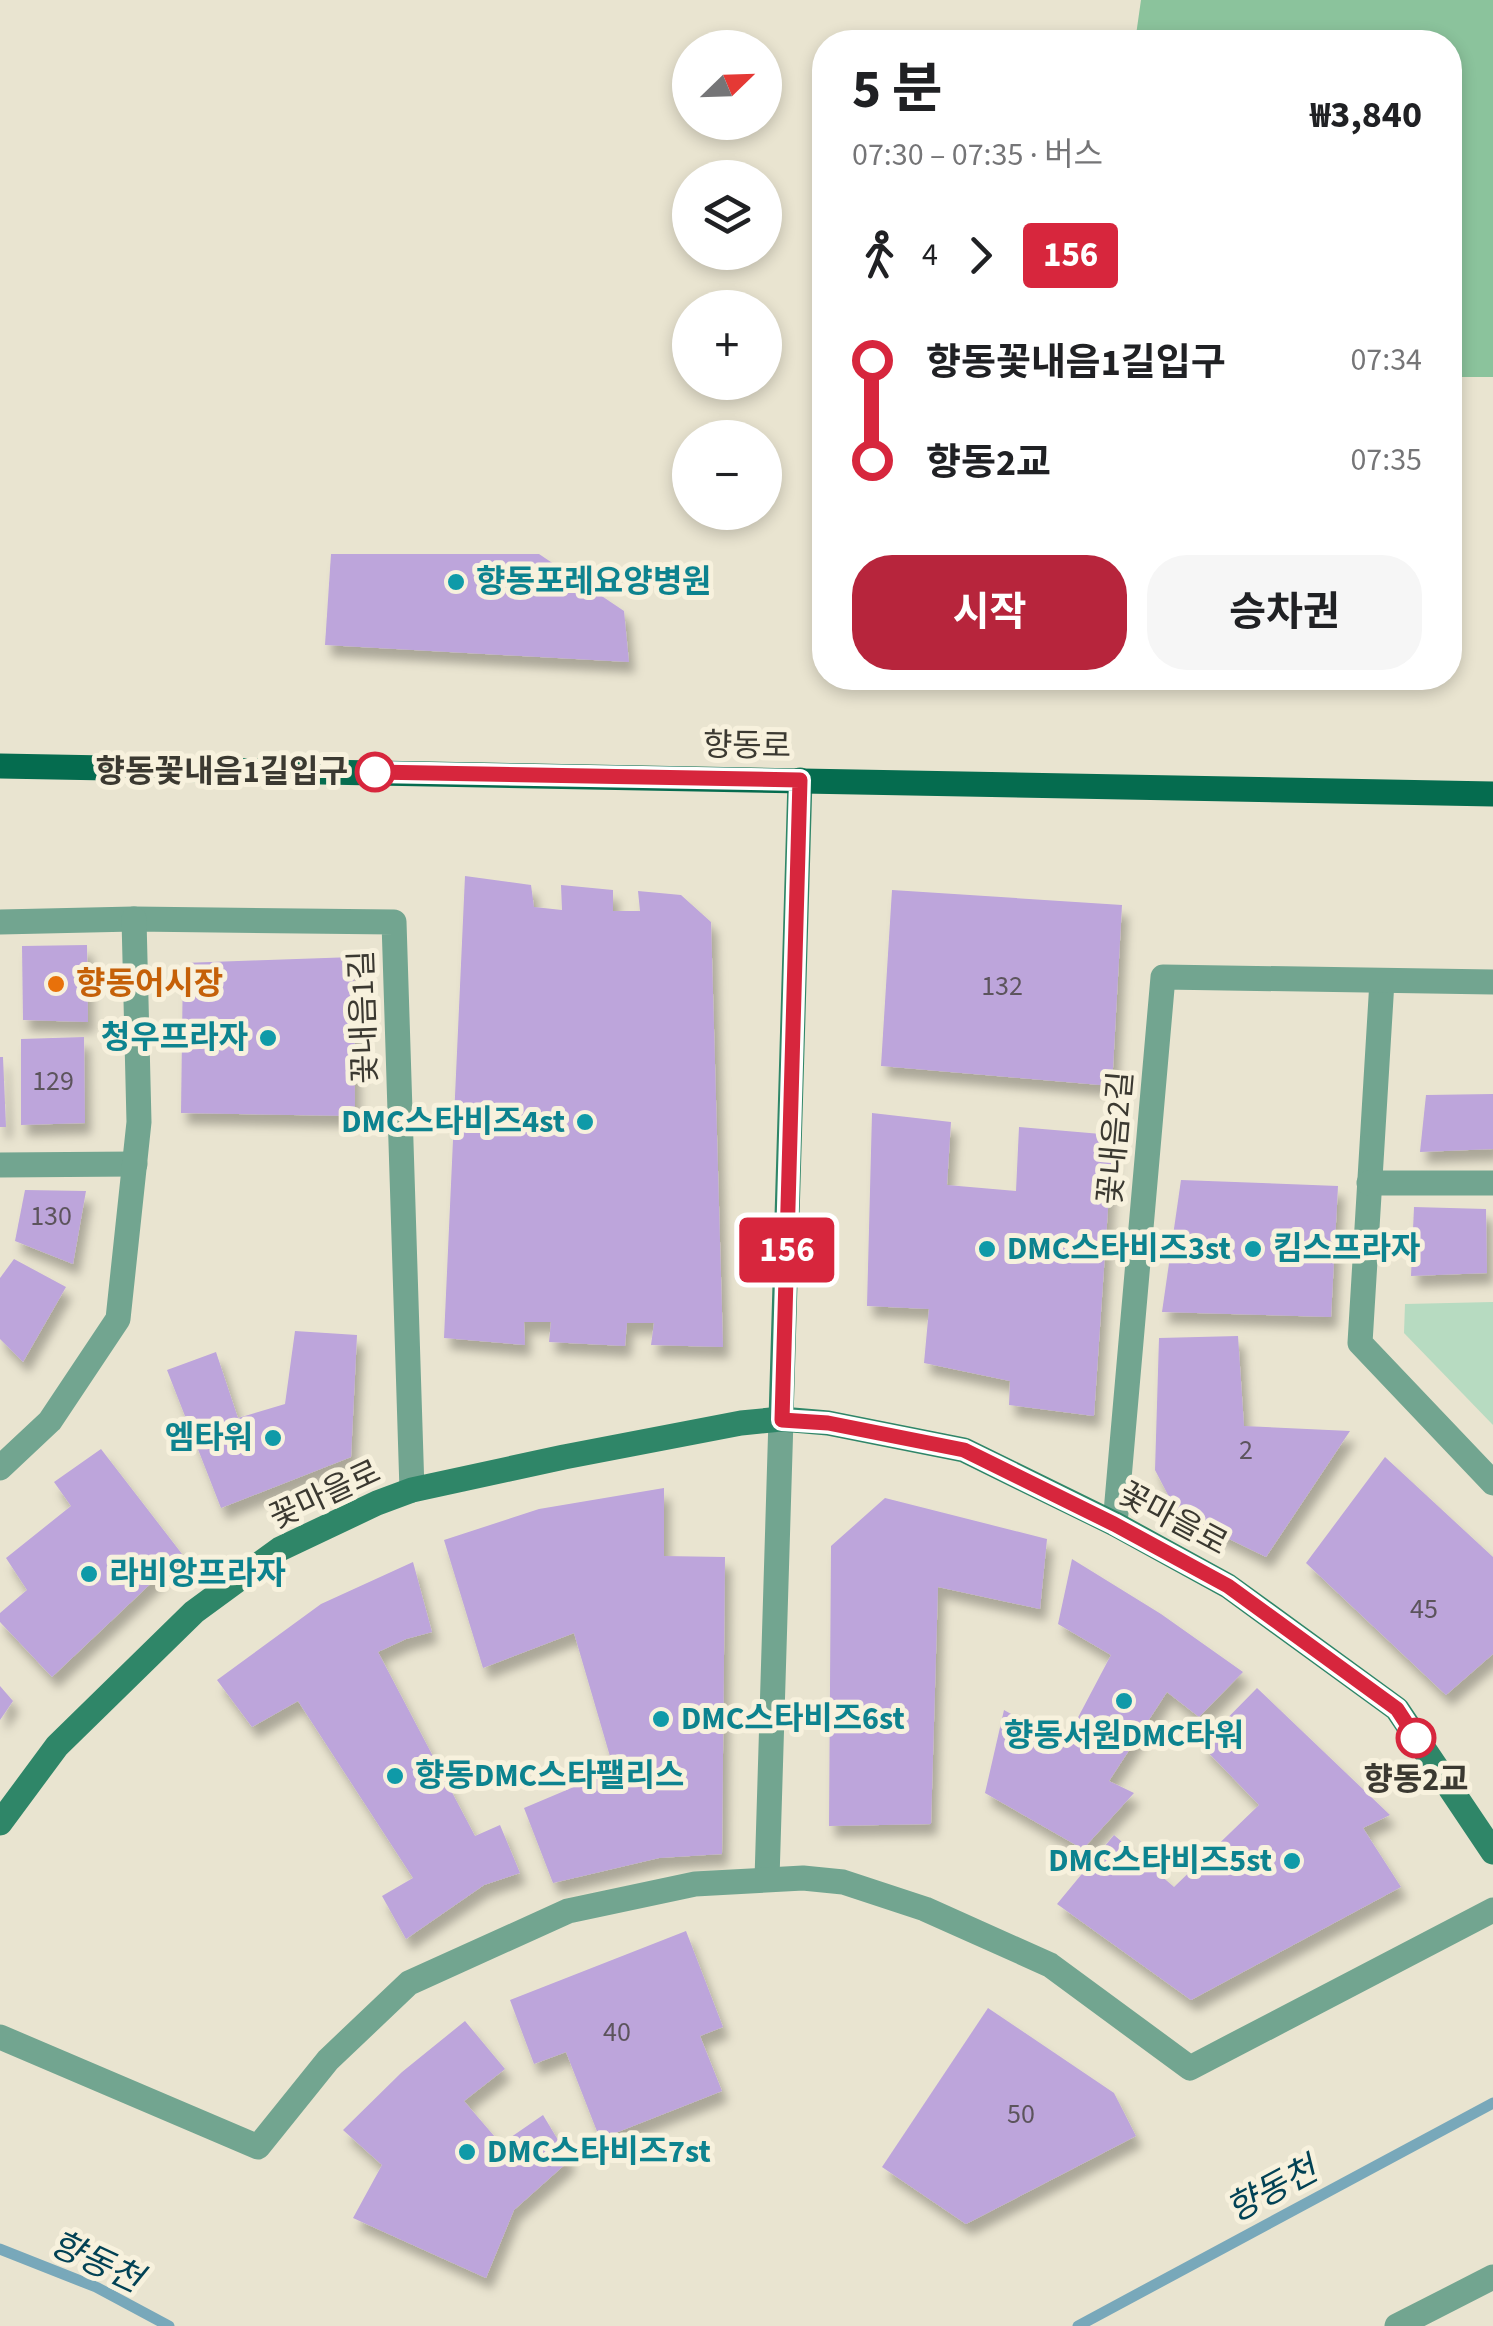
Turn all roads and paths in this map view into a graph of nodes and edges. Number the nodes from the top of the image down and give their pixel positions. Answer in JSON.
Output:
{"nodes":[{"id":1,"x":0,"y":766,"type":"edge"},
{"id":2,"x":800,"y":780,"type":"junction"},
{"id":3,"x":1493,"y":794,"type":"edge"},
{"id":4,"x":134,"y":919,"type":"junction"},
{"id":5,"x":0,"y":922,"type":"edge"},
{"id":6,"x":1382,"y":980,"type":"junction"},
{"id":7,"x":1493,"y":982,"type":"edge"},
{"id":8,"x":135,"y":1164,"type":"junction"},
{"id":9,"x":0,"y":1165,"type":"edge"},
{"id":10,"x":1370,"y":1183,"type":"junction"},
{"id":11,"x":1493,"y":1183,"type":"edge"},
{"id":12,"x":782,"y":1420,"type":"junction"},
{"id":13,"x":0,"y":1468,"type":"edge"},
{"id":14,"x":1493,"y":1484,"type":"edge"},
{"id":15,"x":412,"y":1490,"type":"junction"},
{"id":16,"x":1114,"y":1524,"type":"junction"},
{"id":17,"x":0,"y":1823,"type":"edge"},
{"id":18,"x":1493,"y":1852,"type":"edge"},
{"id":19,"x":767,"y":1879,"type":"junction"},
{"id":20,"x":1493,"y":1910,"type":"edge"},
{"id":21,"x":0,"y":2037,"type":"edge"},
{"id":22,"x":1493,"y":2277,"type":"edge"},
{"id":23,"x":1397,"y":2326,"type":"edge"}],
"edges":[{"from":1,"to":2,"type":"main road","name":"향동로"},
{"from":2,"to":3,"type":"main road","name":"향동로"},
{"from":2,"to":12,"type":"street"},
{"from":4,"to":5,"type":"street","name":"꽃내음1길"},
{"from":4,"to":8,"type":"street"},
{"from":4,"to":15,"type":"street","name":"꽃내음1길"},
{"from":6,"to":7,"type":"street","name":"꽃내음2길"},
{"from":6,"to":10,"type":"street"},
{"from":6,"to":16,"type":"street","name":"꽃내음2길"},
{"from":8,"to":9,"type":"street"},
{"from":8,"to":13,"type":"street"},
{"from":10,"to":11,"type":"street"},
{"from":10,"to":14,"type":"street"},
{"from":12,"to":15,"type":"street","name":"꽃마을로"},
{"from":12,"to":16,"type":"street","name":"꽃마을로"},
{"from":12,"to":19,"type":"street"},
{"from":15,"to":17,"type":"street","name":"꽃마을로"},
{"from":16,"to":18,"type":"street","name":"꽃마을로"},
{"from":19,"to":20,"type":"street"},
{"from":19,"to":21,"type":"street"},
{"from":22,"to":23,"type":"street"}]}
